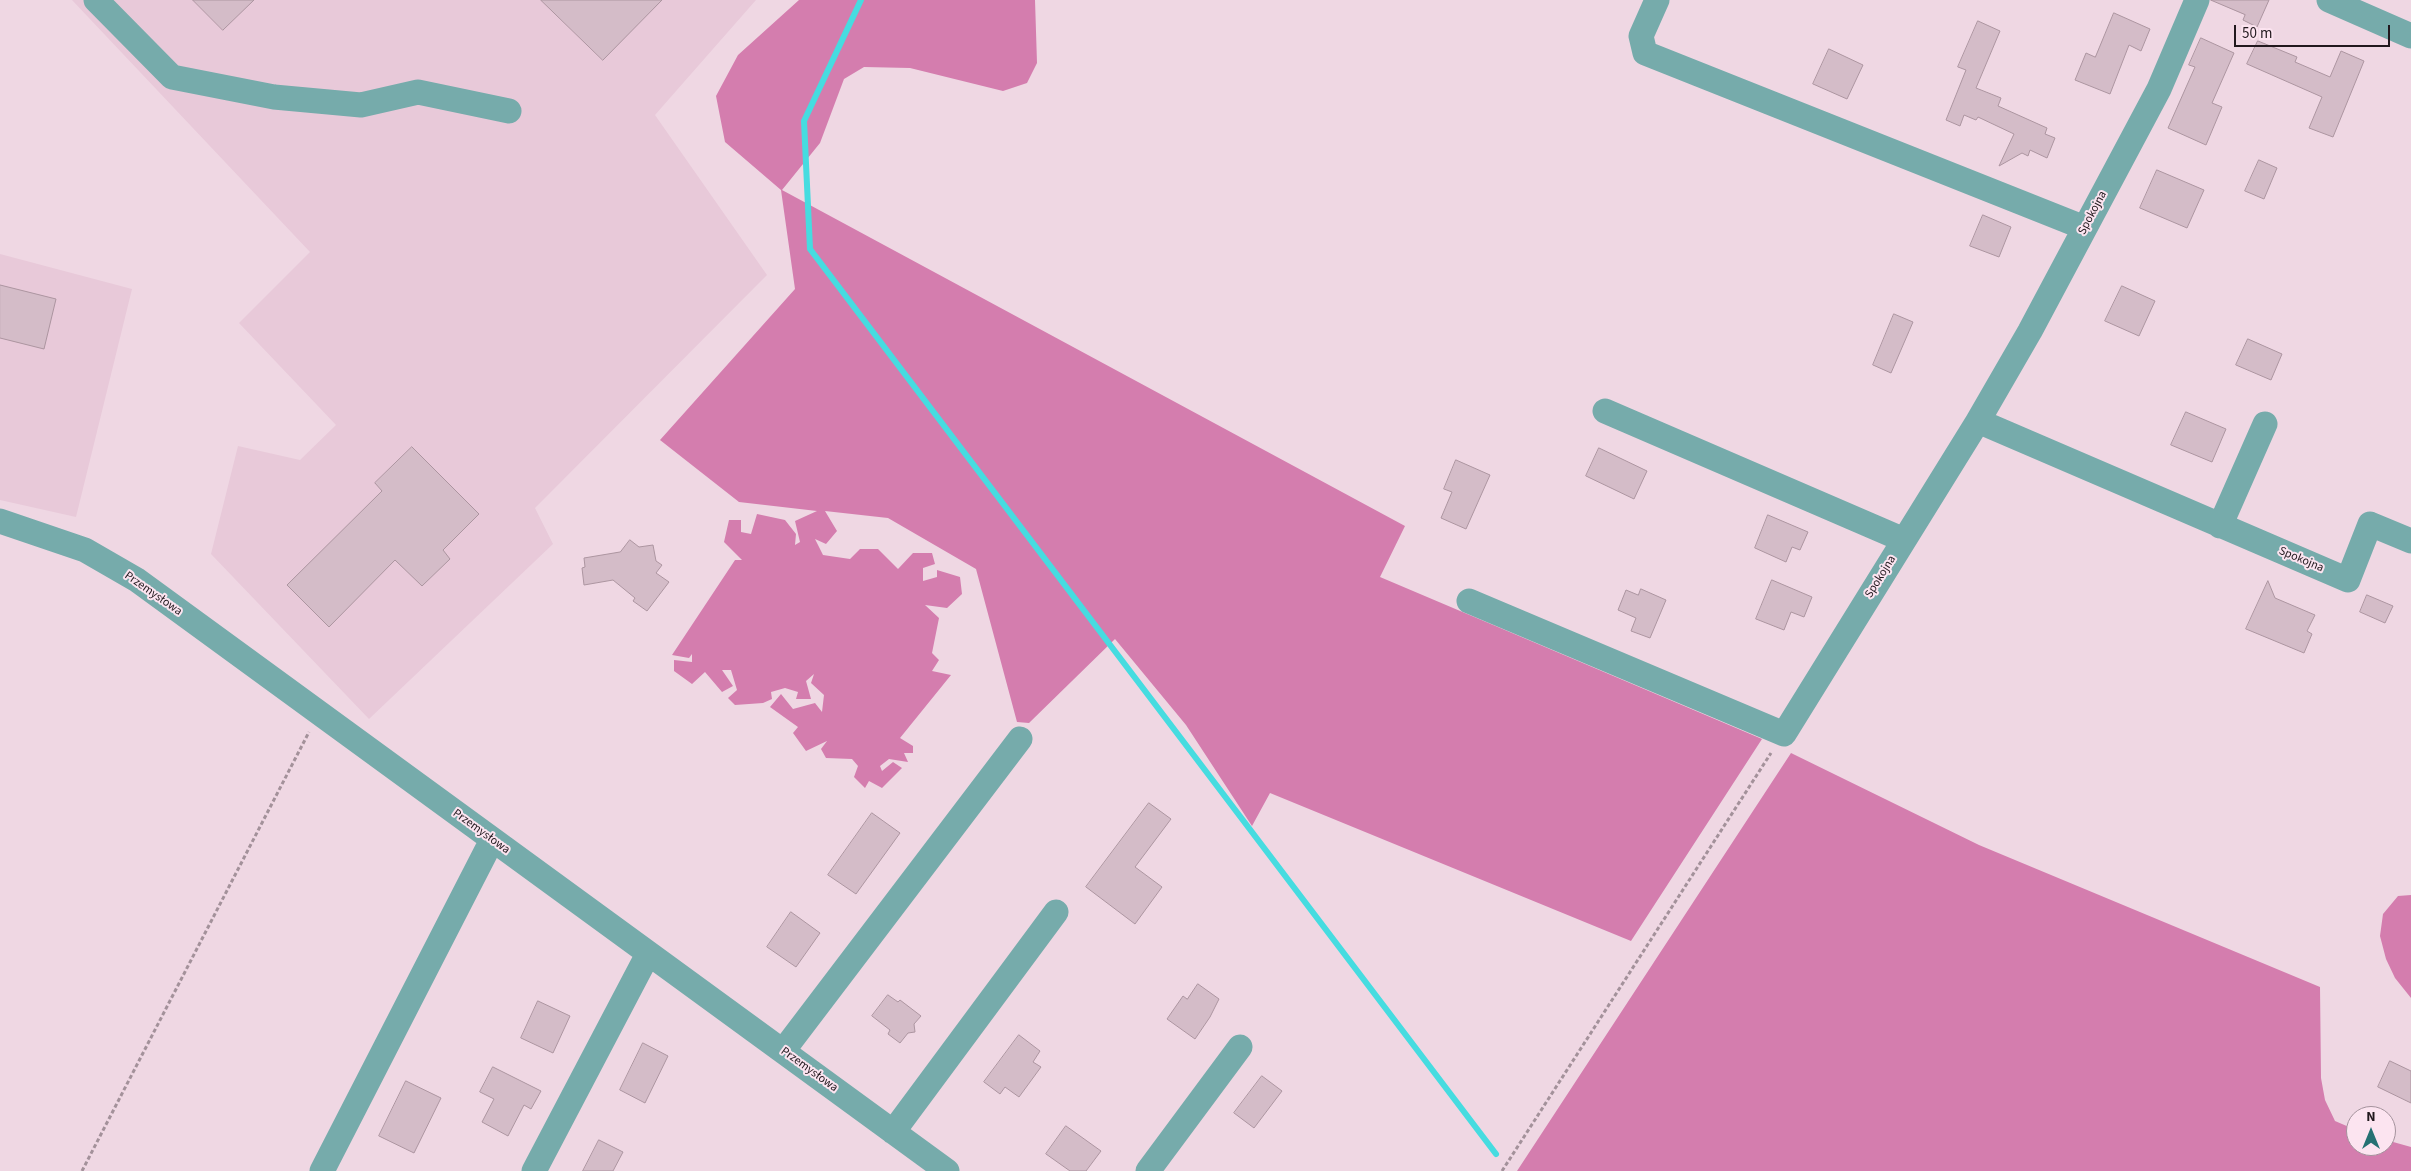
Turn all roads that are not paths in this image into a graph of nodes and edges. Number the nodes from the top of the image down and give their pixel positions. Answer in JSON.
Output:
{"nodes":[{"id":1,"x":96,"y":0,"type":"edge"},
{"id":2,"x":2197,"y":0,"type":"edge"},
{"id":3,"x":2328,"y":0,"type":"edge"},
{"id":4,"x":1648,"y":3,"type":"edge"},
{"id":5,"x":2411,"y":36,"type":"edge"},
{"id":6,"x":509,"y":111,"type":"dead end"},
{"id":7,"x":2085,"y":228,"type":"junction"},
{"id":8,"x":1604,"y":411,"type":"dead end"},
{"id":9,"x":1978,"y":421,"type":"junction"},
{"id":10,"x":2265,"y":424,"type":"dead end"},
{"id":11,"x":0,"y":521,"type":"edge"},
{"id":12,"x":2220,"y":526,"type":"junction"},
{"id":13,"x":1904,"y":540,"type":"junction"},
{"id":14,"x":2411,"y":541,"type":"edge"},
{"id":15,"x":1469,"y":601,"type":"dead end"},
{"id":16,"x":1020,"y":739,"type":"dead end"},
{"id":17,"x":492,"y":840,"type":"junction"},
{"id":18,"x":1056,"y":912,"type":"dead end"},
{"id":19,"x":648,"y":954,"type":"junction"},
{"id":20,"x":1240,"y":1047,"type":"dead end"},
{"id":21,"x":782,"y":1051,"type":"junction"},
{"id":22,"x":893,"y":1132,"type":"junction"},
{"id":23,"x":322,"y":1171,"type":"edge"},
{"id":24,"x":534,"y":1171,"type":"edge"},
{"id":25,"x":947,"y":1171,"type":"edge"},
{"id":26,"x":1148,"y":1171,"type":"edge"}],
"edges":[{"from":1,"to":6,"type":"street"},
{"from":2,"to":7,"type":"street","name":"Spokojna"},
{"from":3,"to":5,"type":"street"},
{"from":4,"to":7,"type":"street"},
{"from":7,"to":9,"type":"street","name":"Spokojna"},
{"from":8,"to":13,"type":"street"},
{"from":9,"to":12,"type":"street","name":"Spokojna"},
{"from":9,"to":13,"type":"street","name":"Spokojna"},
{"from":10,"to":12,"type":"street"},
{"from":11,"to":17,"type":"street","name":"Przemysłowa"},
{"from":12,"to":14,"type":"street","name":"Spokojna"},
{"from":13,"to":15,"type":"street","name":"Spokojna"},
{"from":16,"to":21,"type":"street"},
{"from":17,"to":19,"type":"street","name":"Przemysłowa"},
{"from":17,"to":23,"type":"street"},
{"from":18,"to":22,"type":"street"},
{"from":19,"to":21,"type":"street","name":"Przemysłowa"},
{"from":19,"to":24,"type":"street"},
{"from":20,"to":26,"type":"street"},
{"from":21,"to":22,"type":"street","name":"Przemysłowa"},
{"from":22,"to":25,"type":"street","name":"Przemysłowa"}]}
